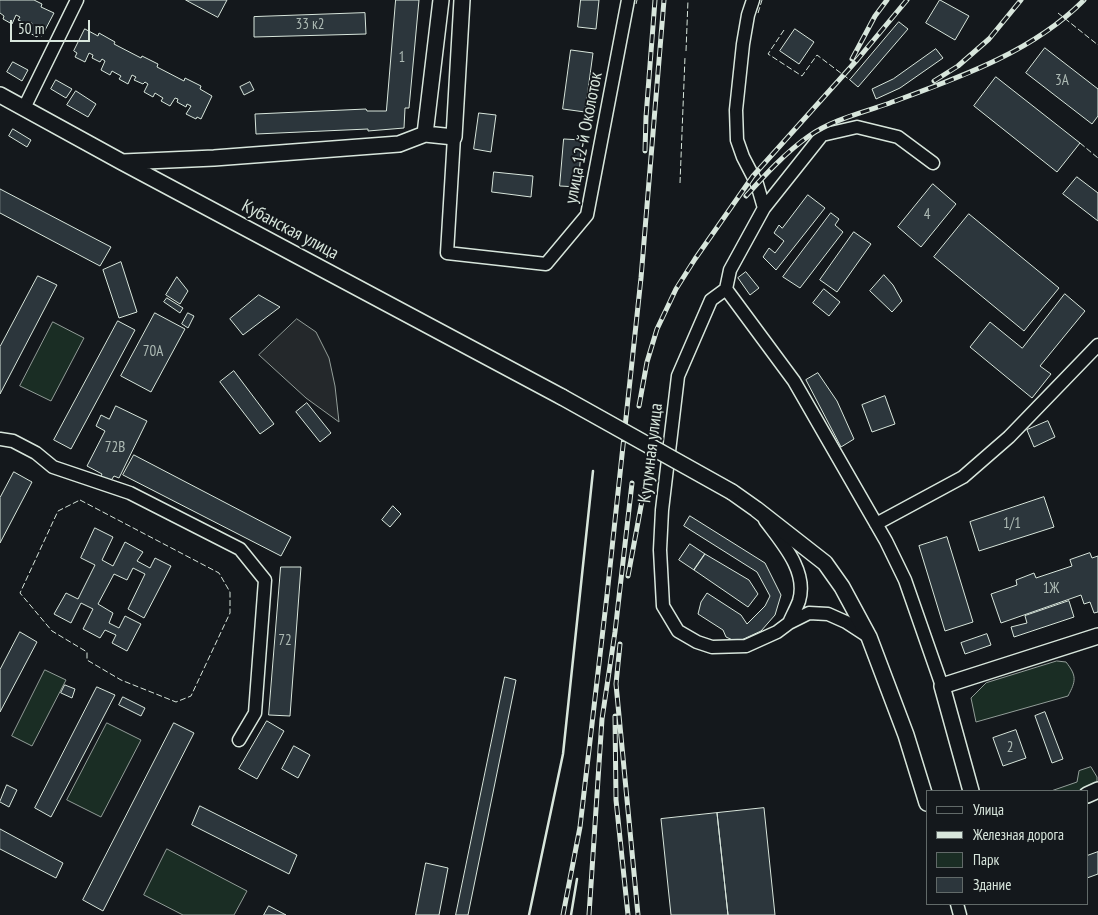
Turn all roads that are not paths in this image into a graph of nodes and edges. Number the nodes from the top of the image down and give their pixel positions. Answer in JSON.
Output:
{"nodes":[{"id":1,"x":77,"y":0,"type":"edge"},
{"id":2,"x":441,"y":0,"type":"edge"},
{"id":3,"x":462,"y":0,"type":"edge"},
{"id":4,"x":628,"y":0,"type":"edge"},
{"id":5,"x":752,"y":0,"type":"edge"},
{"id":6,"x":0,"y":95,"type":"edge"},
{"id":7,"x":24,"y":108,"type":"junction"},
{"id":8,"x":425,"y":134,"type":"junction"},
{"id":9,"x":454,"y":137,"type":"junction"},
{"id":10,"x":122,"y":162,"type":"junction"},
{"id":11,"x":933,"y":163,"type":"dead end"},
{"id":12,"x":764,"y":208,"type":"junction"},
{"id":13,"x":726,"y":288,"type":"junction"},
{"id":14,"x":1098,"y":345,"type":"edge"},
{"id":15,"x":0,"y":438,"type":"edge"},
{"id":16,"x":756,"y":508,"type":"junction"},
{"id":17,"x":876,"y":524,"type":"junction"},
{"id":18,"x":789,"y":623,"type":"junction"},
{"id":19,"x":869,"y":637,"type":"junction"},
{"id":20,"x":1094,"y":639,"type":"edge"},
{"id":21,"x":942,"y":686,"type":"junction"},
{"id":22,"x":239,"y":740,"type":"dead end"},
{"id":23,"x":971,"y":790,"type":"edge"},
{"id":24,"x":926,"y":800,"type":"edge"}],
"edges":[{"from":1,"to":7,"type":"street"},
{"from":2,"to":8,"type":"main road"},
{"from":3,"to":9,"type":"main road"},
{"from":4,"to":9,"type":"street","name":"улица 12-й Околоток"},
{"from":5,"to":12,"type":"street"},
{"from":6,"to":7,"type":"main road","name":"Кубанская улица"},
{"from":7,"to":10,"type":"main road","name":"Кубанская улица"},
{"from":8,"to":9,"type":"main road"},
{"from":8,"to":10,"type":"main road"},
{"from":10,"to":16,"type":"main road","name":"Кубанская улица","bridge":true},
{"from":11,"to":12,"type":"street"},
{"from":12,"to":13,"type":"street"},
{"from":13,"to":17,"type":"street"},
{"from":13,"to":18,"type":"street","name":"Кутумная улица"},
{"from":14,"to":17,"type":"street"},
{"from":15,"to":22,"type":"street"},
{"from":16,"to":18,"type":"street"},
{"from":16,"to":19,"type":"main road","name":"Кубанская улица"},
{"from":17,"to":21,"type":"street"},
{"from":18,"to":19,"type":"street"},
{"from":19,"to":24,"type":"main road","name":"Кубанская улица"},
{"from":20,"to":21,"type":"main road"},
{"from":21,"to":23,"type":"main road"}]}
